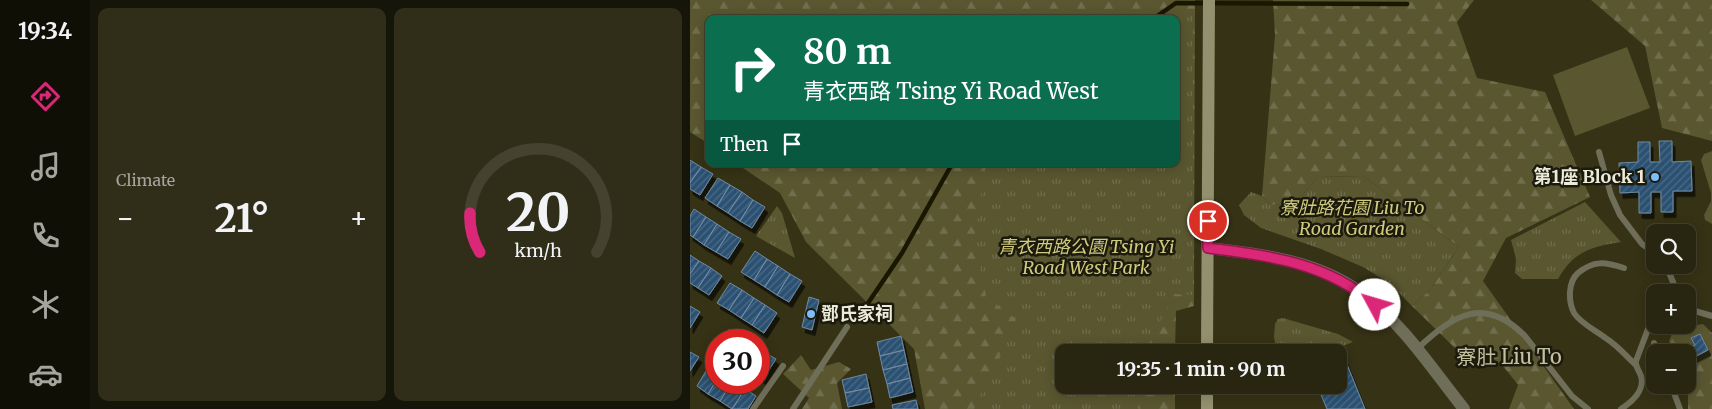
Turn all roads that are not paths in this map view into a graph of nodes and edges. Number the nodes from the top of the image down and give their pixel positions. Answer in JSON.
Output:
{"nodes":[{"id":1,"x":1209,"y":0,"type":"edge"},
{"id":2,"x":1599,"y":152,"type":"dead end"},
{"id":3,"x":1646,"y":247,"type":"edge"},
{"id":4,"x":1208,"y":248,"type":"junction"},
{"id":5,"x":1624,"y":268,"type":"dead end"},
{"id":6,"x":1696,"y":311,"type":"edge"},
{"id":7,"x":1712,"y":316,"type":"edge"},
{"id":8,"x":847,"y":327,"type":"dead end"},
{"id":9,"x":1647,"y":334,"type":"edge"},
{"id":10,"x":1207,"y":344,"type":"edge"},
{"id":11,"x":1417,"y":349,"type":"junction"},
{"id":12,"x":783,"y":366,"type":"dead end"},
{"id":13,"x":1637,"y":367,"type":"junction"},
{"id":14,"x":1207,"y":394,"type":"edge"},
{"id":15,"x":1675,"y":394,"type":"edge"},
{"id":16,"x":753,"y":409,"type":"edge"},
{"id":17,"x":793,"y":409,"type":"edge"},
{"id":18,"x":1207,"y":409,"type":"edge"},
{"id":19,"x":1464,"y":409,"type":"edge"},
{"id":20,"x":1588,"y":409,"type":"edge"},
{"id":21,"x":1621,"y":409,"type":"edge"},
{"id":22,"x":1680,"y":409,"type":"edge"}],
"edges":[{"from":1,"to":4,"type":"main road"},
{"from":2,"to":3,"type":"lane"},
{"from":4,"to":10,"type":"main road"},
{"from":4,"to":11,"type":"street"},
{"from":5,"to":13,"type":"lane"},
{"from":6,"to":7,"type":"lane"},
{"from":8,"to":17,"type":"lane"},
{"from":9,"to":13,"type":"lane"},
{"from":11,"to":19,"type":"street"},
{"from":11,"to":20,"type":"lane"},
{"from":12,"to":16,"type":"lane"},
{"from":13,"to":21,"type":"lane"},
{"from":14,"to":18,"type":"main road"},
{"from":15,"to":22,"type":"lane"}]}
